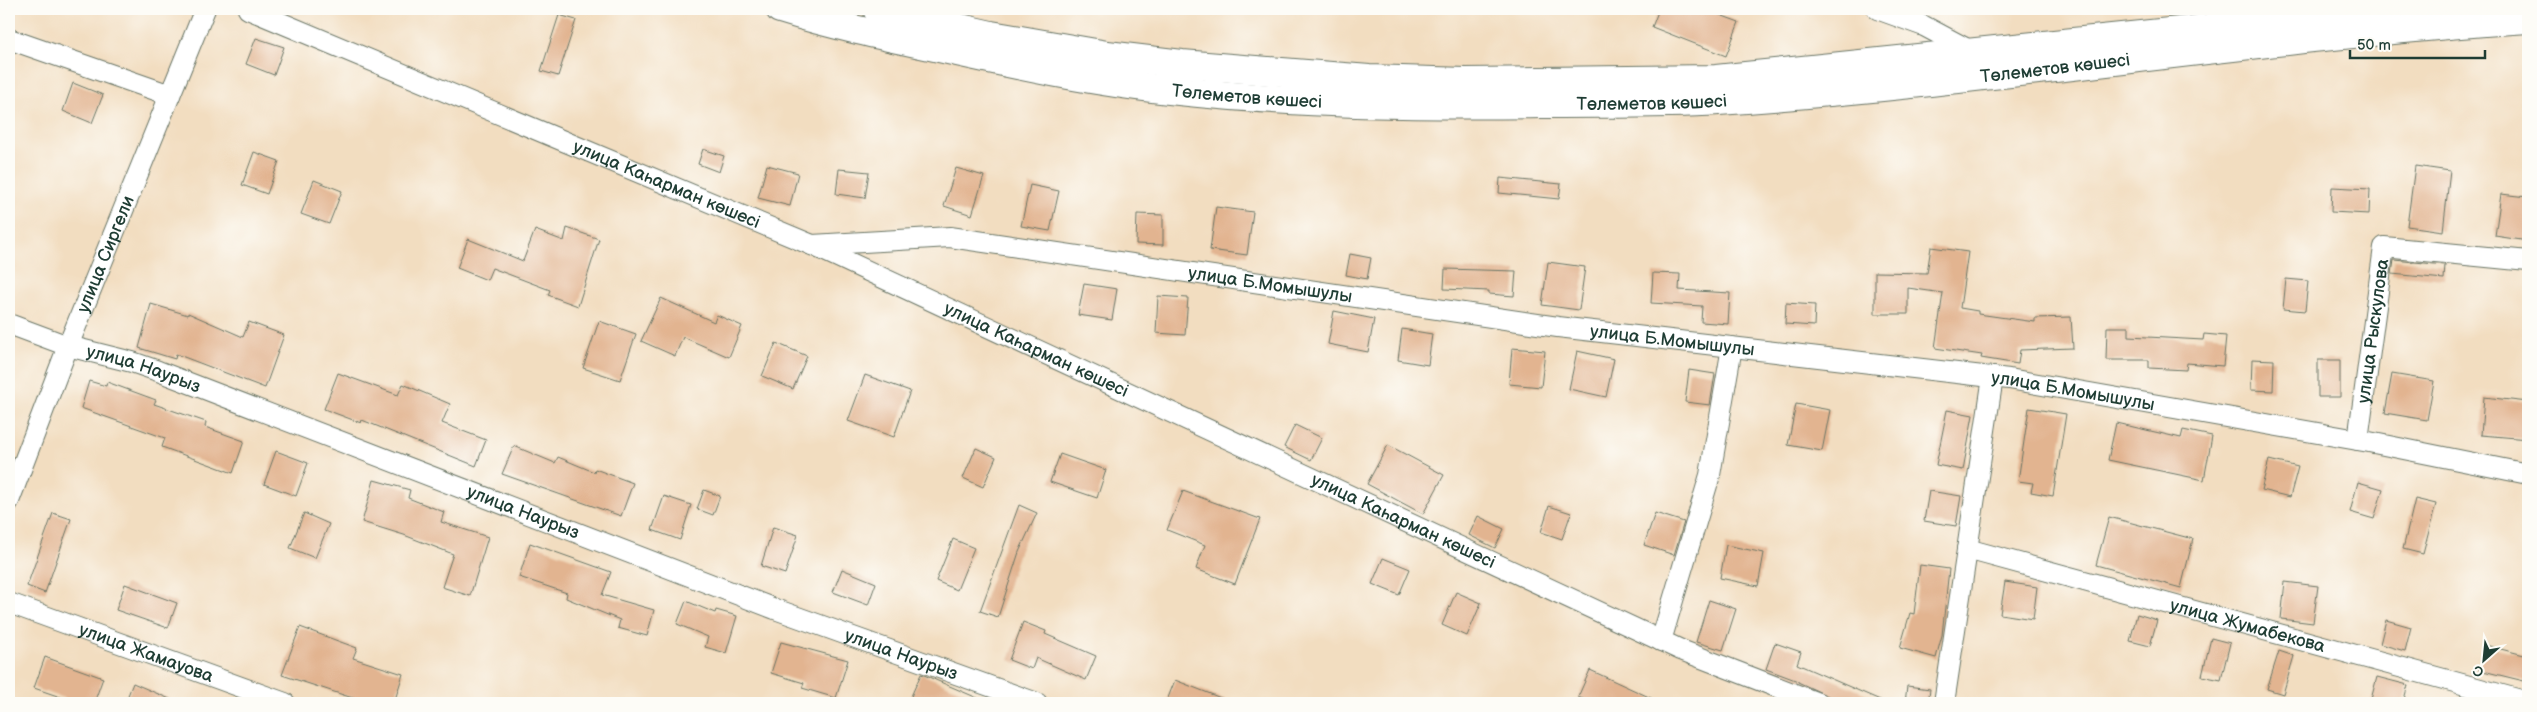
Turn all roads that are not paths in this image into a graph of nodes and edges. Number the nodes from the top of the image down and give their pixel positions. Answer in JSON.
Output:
{"nodes":[{"id":1,"x":206,"y":9,"type":"edge"},
{"id":2,"x":248,"y":9,"type":"edge"},
{"id":3,"x":780,"y":9,"type":"edge"},
{"id":4,"x":877,"y":9,"type":"edge"},
{"id":5,"x":1877,"y":9,"type":"edge"},
{"id":6,"x":2390,"y":9,"type":"edge"},
{"id":7,"x":2528,"y":19,"type":"edge"},
{"id":8,"x":9,"y":38,"type":"edge"},
{"id":9,"x":1974,"y":64,"type":"junction"},
{"id":10,"x":170,"y":95,"type":"junction"},
{"id":11,"x":812,"y":245,"type":"junction"},
{"id":12,"x":2528,"y":261,"type":"edge"},
{"id":13,"x":9,"y":324,"type":"edge"},
{"id":14,"x":68,"y":346,"type":"junction"},
{"id":15,"x":1732,"y":347,"type":"junction"},
{"id":16,"x":1993,"y":377,"type":"junction"},
{"id":17,"x":2358,"y":440,"type":"junction"},
{"id":18,"x":2528,"y":474,"type":"edge"},
{"id":19,"x":9,"y":501,"type":"edge"},
{"id":20,"x":1967,"y":550,"type":"junction"},
{"id":21,"x":9,"y":603,"type":"edge"},
{"id":22,"x":1661,"y":641,"type":"junction"},
{"id":23,"x":2528,"y":702,"type":"edge"},
{"id":24,"x":285,"y":703,"type":"edge"},
{"id":25,"x":1037,"y":703,"type":"edge"},
{"id":26,"x":1818,"y":703,"type":"edge"},
{"id":27,"x":1944,"y":703,"type":"edge"}],
"edges":[{"from":1,"to":10,"type":"street","name":"улица Сиргели"},
{"from":2,"to":11,"type":"street","name":"улица Каһарман көшесі"},
{"from":3,"to":9,"type":"main road","name":"Төлеметов көшесі"},
{"from":4,"to":9,"type":"main road","name":"Төлеметов көшесі"},
{"from":5,"to":9,"type":"street"},
{"from":6,"to":9,"type":"main road","name":"Төлеметов көшесі"},
{"from":7,"to":9,"type":"main road","name":"Төлеметов көшесі"},
{"from":8,"to":10,"type":"street"},
{"from":10,"to":14,"type":"street","name":"улица Сиргели"},
{"from":11,"to":15,"type":"street","name":"улица Б.Момышулы"},
{"from":11,"to":22,"type":"street","name":"улица Каһарман көшесі"},
{"from":12,"to":17,"type":"street","name":"улица Рыскулова"},
{"from":13,"to":14,"type":"street","name":"улица Наурыз"},
{"from":14,"to":19,"type":"street","name":"улица Сиргели"},
{"from":14,"to":25,"type":"street","name":"улица Наурыз"},
{"from":15,"to":16,"type":"street","name":"улица Б.Момышулы"},
{"from":15,"to":22,"type":"street"},
{"from":16,"to":17,"type":"street","name":"улица Б.Момышулы"},
{"from":16,"to":20,"type":"street"},
{"from":17,"to":18,"type":"street","name":"улица Б.Момышулы"},
{"from":20,"to":23,"type":"street","name":"улица Жумабекова"},
{"from":20,"to":27,"type":"street"},
{"from":21,"to":24,"type":"street","name":"улица Жамауова"},
{"from":22,"to":26,"type":"street","name":"улица Каһарман көшесі"}]}
